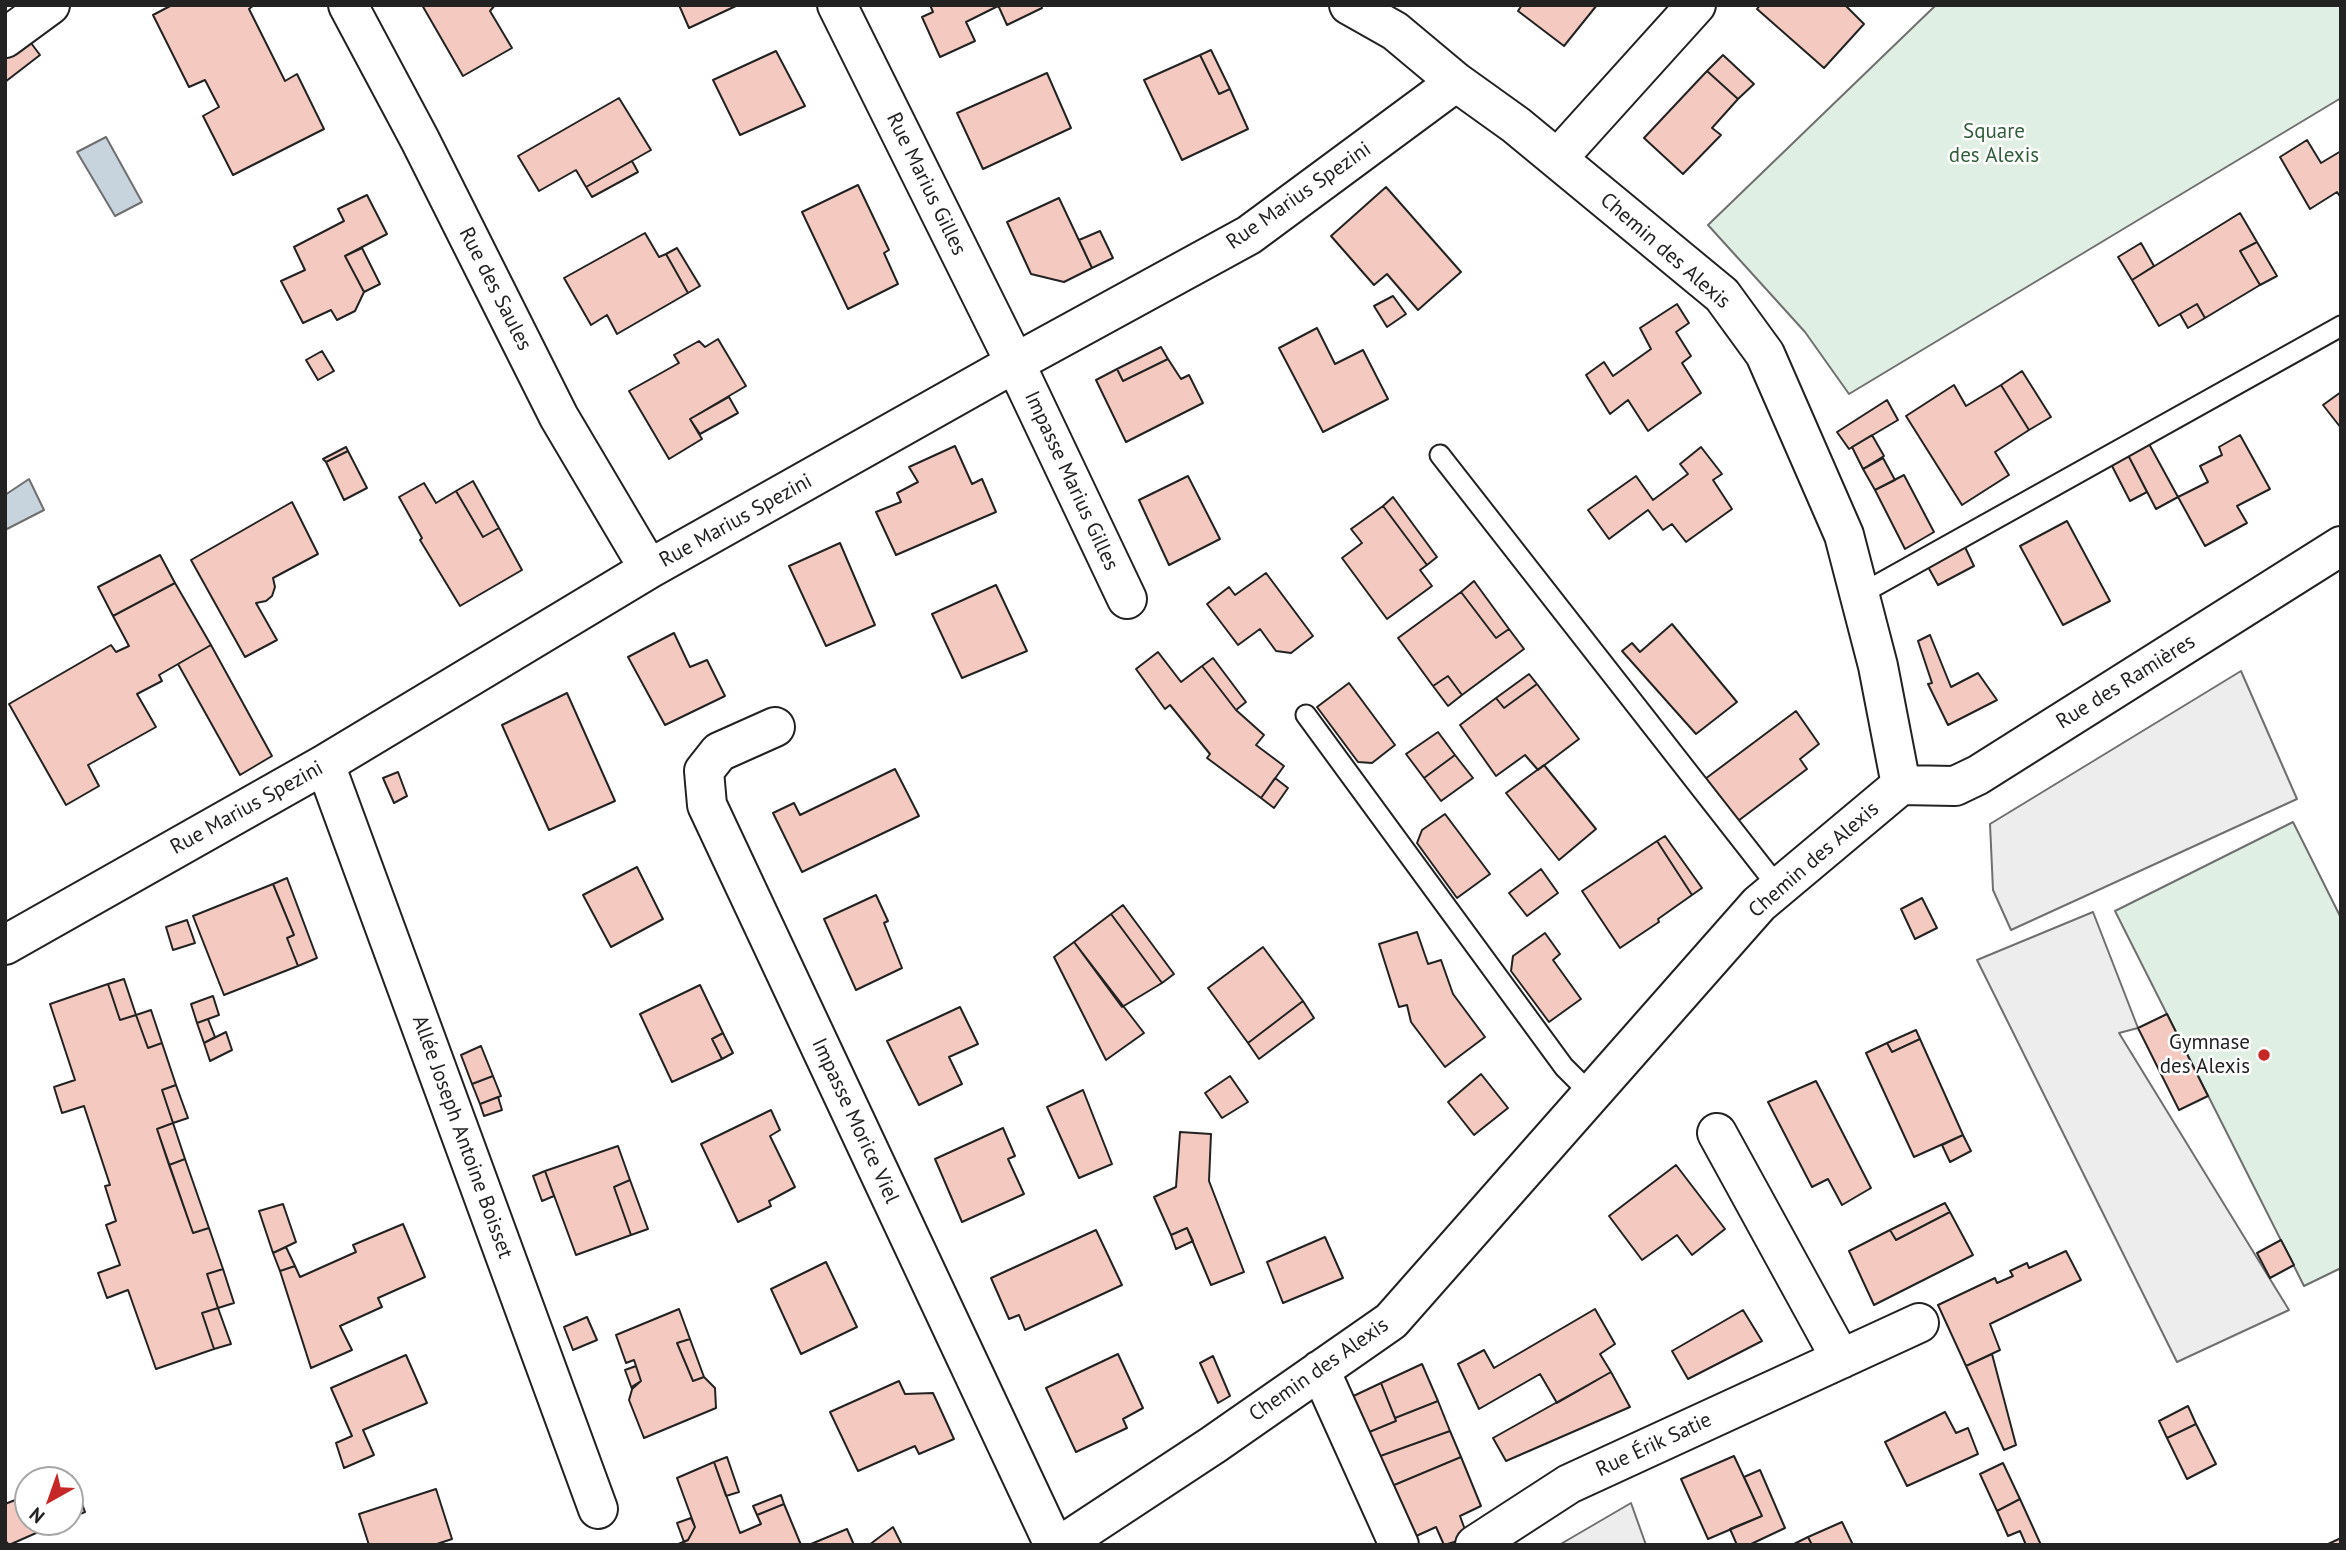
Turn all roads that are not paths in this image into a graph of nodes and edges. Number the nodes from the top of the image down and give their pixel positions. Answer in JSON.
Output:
{"nodes":[{"id":1,"x":50,"y":5,"type":"edge"},
{"id":2,"x":348,"y":5,"type":"edge"},
{"id":3,"x":837,"y":5,"type":"edge"},
{"id":4,"x":1349,"y":5,"type":"edge"},
{"id":5,"x":1696,"y":5,"type":"edge"},
{"id":6,"x":5,"y":38,"type":"edge"},
{"id":7,"x":1456,"y":82,"type":"junction"},
{"id":8,"x":1558,"y":159,"type":"junction"},
{"id":9,"x":2341,"y":326,"type":"edge"},
{"id":10,"x":1015,"y":363,"type":"junction"},
{"id":11,"x":1440,"y":455,"type":"dead end"},
{"id":12,"x":2341,"y":547,"type":"edge"},
{"id":13,"x":649,"y":569,"type":"junction"},
{"id":14,"x":1859,"y":595,"type":"junction"},
{"id":15,"x":1127,"y":598,"type":"dead end"},
{"id":16,"x":1306,"y":715,"type":"dead end"},
{"id":17,"x":775,"y":727,"type":"dead end"},
{"id":18,"x":325,"y":764,"type":"junction"},
{"id":19,"x":1901,"y":785,"type":"junction"},
{"id":20,"x":1778,"y":887,"type":"junction"},
{"id":21,"x":5,"y":944,"type":"edge"},
{"id":22,"x":1591,"y":1094,"type":"junction"},
{"id":23,"x":1717,"y":1133,"type":"dead end"},
{"id":24,"x":1919,"y":1323,"type":"dead end"},
{"id":25,"x":1841,"y":1359,"type":"junction"},
{"id":26,"x":1320,"y":1370,"type":"junction"},
{"id":27,"x":598,"y":1509,"type":"dead end"},
{"id":28,"x":1055,"y":1545,"type":"edge"},
{"id":29,"x":1061,"y":1545,"type":"edge"},
{"id":30,"x":1399,"y":1545,"type":"edge"},
{"id":31,"x":1475,"y":1545,"type":"edge"}],
"edges":[{"from":1,"to":6,"type":"street"},
{"from":2,"to":13,"type":"street","name":"Rue des Saules"},
{"from":3,"to":10,"type":"street","name":"Rue Marius Gilles"},
{"from":4,"to":7,"type":"street"},
{"from":5,"to":8,"type":"street"},
{"from":7,"to":8,"type":"street","name":"Chemin des Alexis"},
{"from":7,"to":10,"type":"street","name":"Rue Marius Spezini"},
{"from":8,"to":14,"type":"street","name":"Chemin des Alexis"},
{"from":9,"to":14,"type":"lane"},
{"from":10,"to":13,"type":"street","name":"Rue Marius Spezini"},
{"from":10,"to":15,"type":"street","name":"Impasse Marius Gilles"},
{"from":11,"to":20,"type":"lane"},
{"from":12,"to":19,"type":"street","name":"Rue des Ramières"},
{"from":13,"to":18,"type":"street","name":"Rue Marius Spezini"},
{"from":14,"to":19,"type":"street","name":"Chemin des Alexis"},
{"from":16,"to":22,"type":"lane"},
{"from":17,"to":28,"type":"street","name":"Impasse Morice Viel"},
{"from":18,"to":21,"type":"street","name":"Rue Marius Spezini"},
{"from":18,"to":27,"type":"street","name":"Allée Joseph Antoine Boisset"},
{"from":19,"to":20,"type":"street","name":"Chemin des Alexis"},
{"from":20,"to":22,"type":"street","name":"Chemin des Alexis"},
{"from":22,"to":26,"type":"street","name":"Chemin des Alexis"},
{"from":23,"to":25,"type":"street"},
{"from":24,"to":25,"type":"street","name":"Rue Érik Satie"},
{"from":25,"to":31,"type":"street","name":"Rue Érik Satie"},
{"from":26,"to":29,"type":"street","name":"Chemin des Alexis"},
{"from":26,"to":30,"type":"street"}]}
